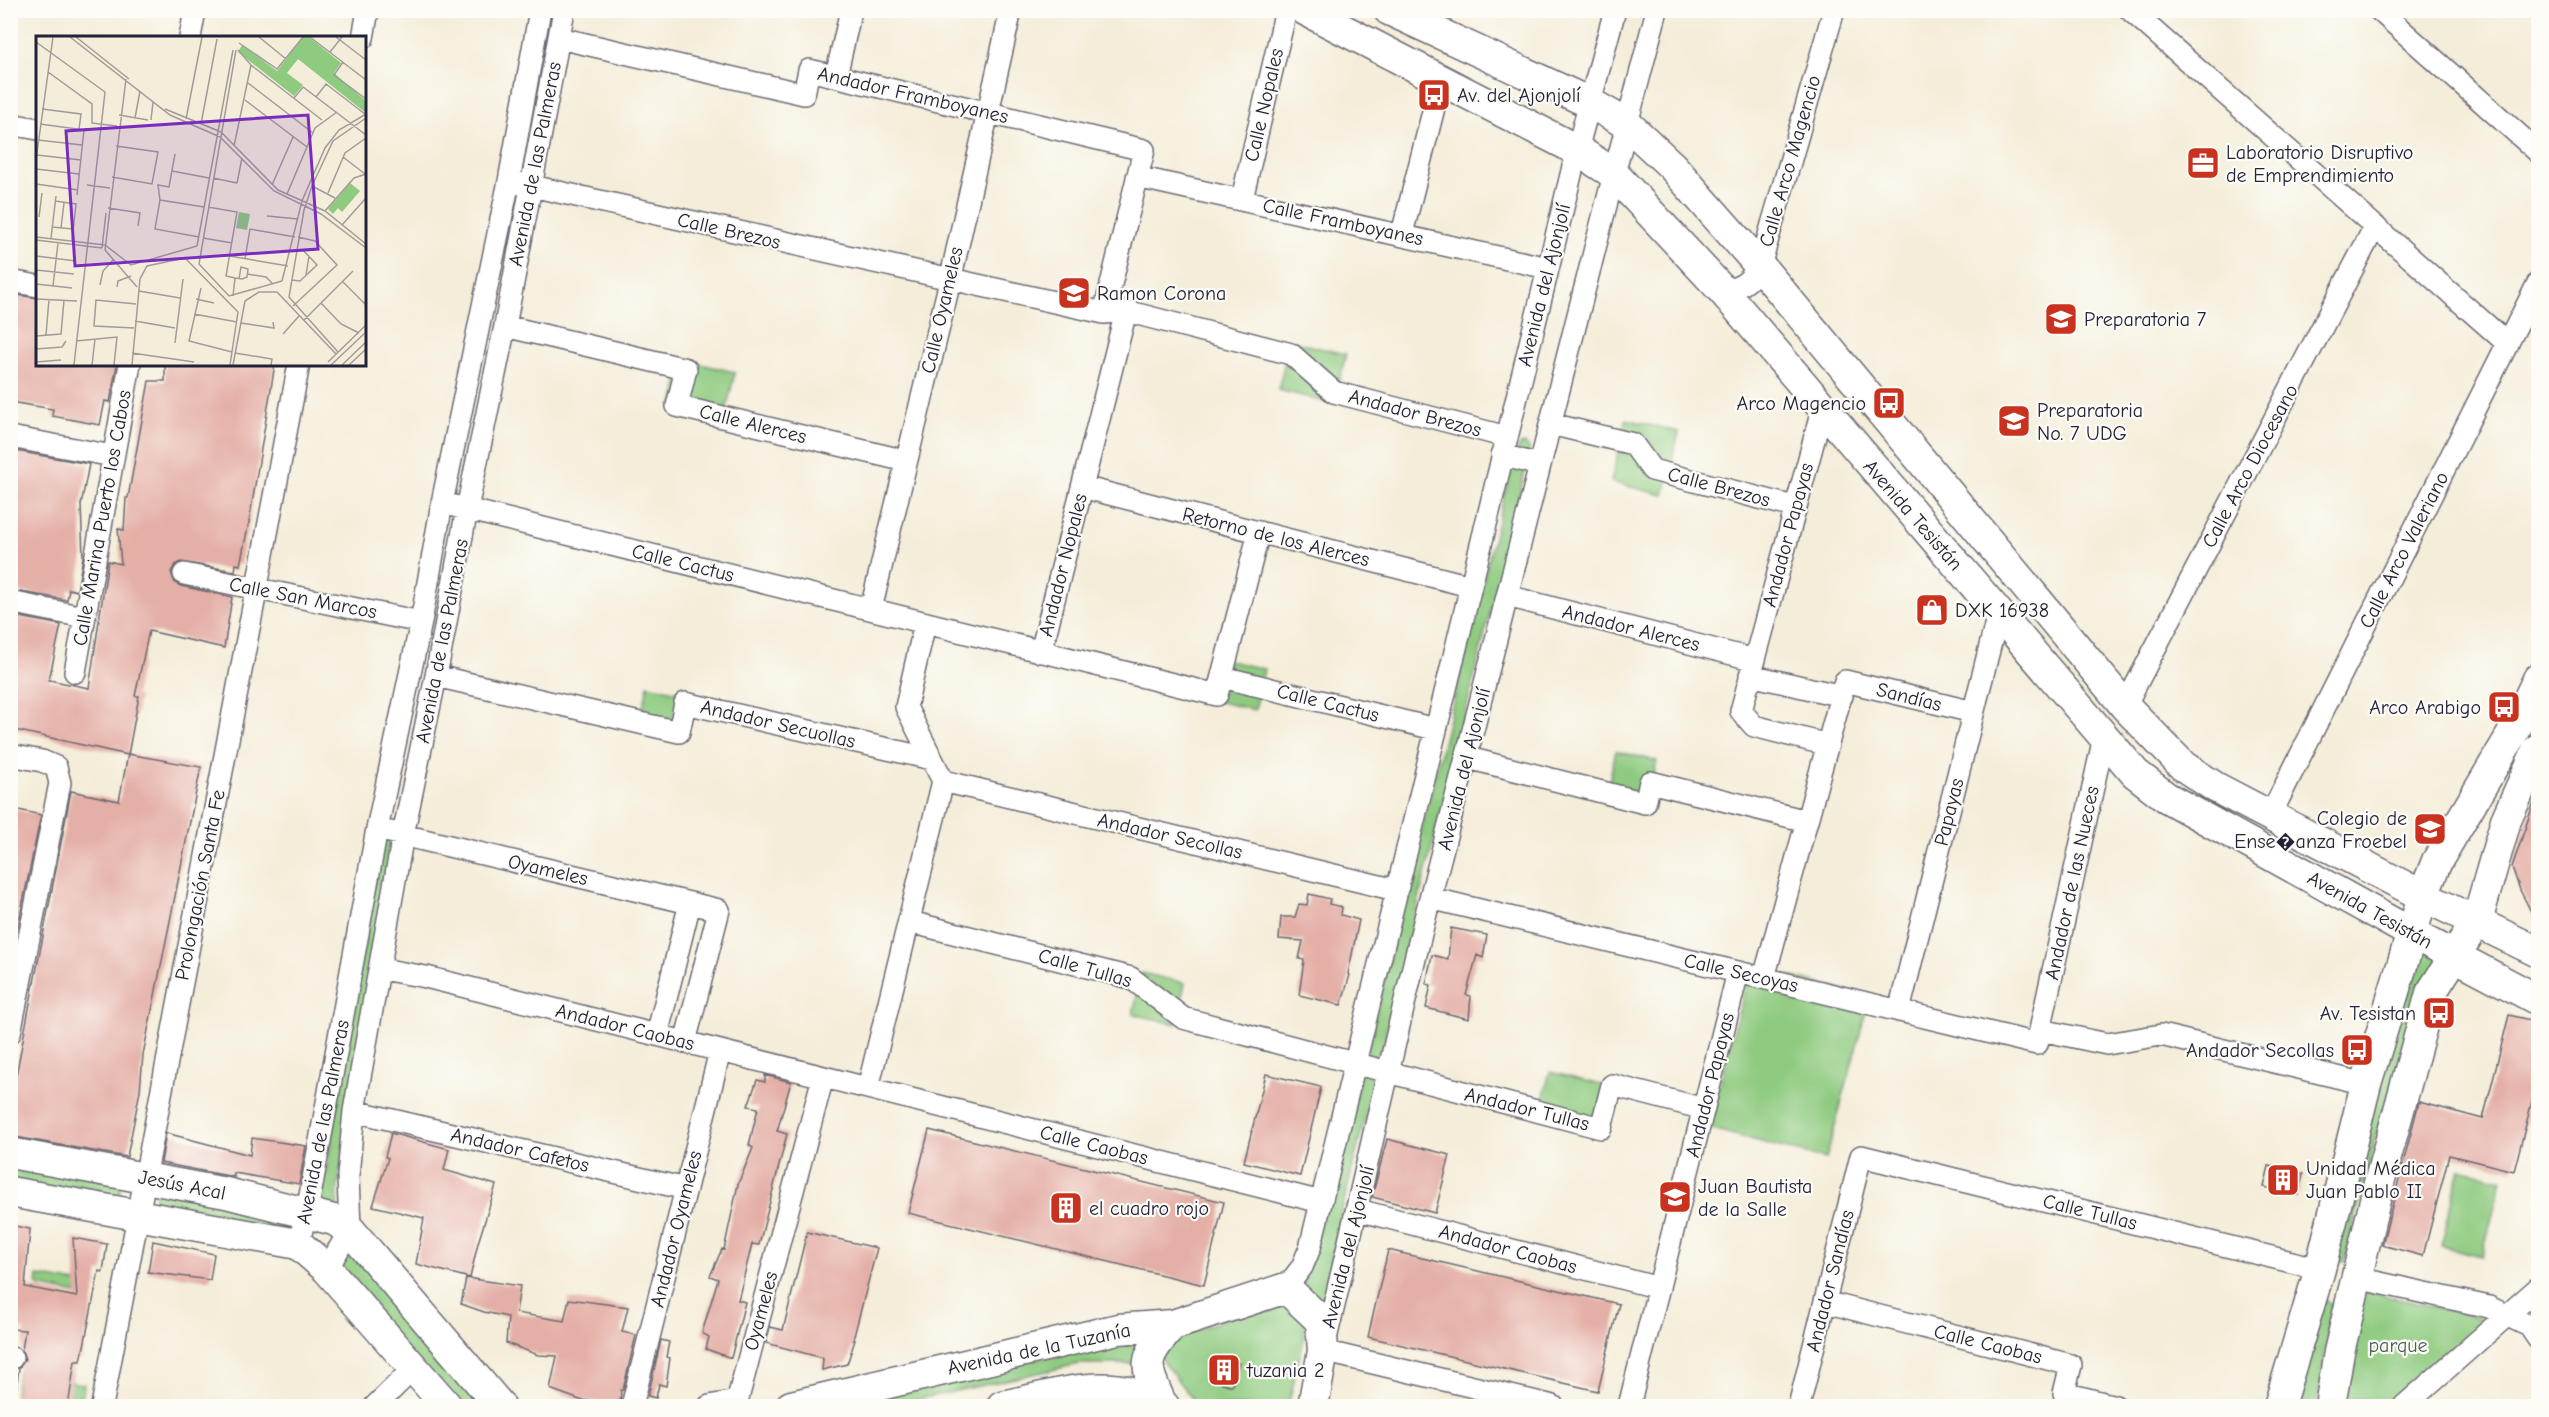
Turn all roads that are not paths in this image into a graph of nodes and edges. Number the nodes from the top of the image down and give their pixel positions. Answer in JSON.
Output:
{"nodes":[{"id":1,"x":195,"y":10,"type":"edge"},
{"id":2,"x":368,"y":10,"type":"edge"},
{"id":3,"x":540,"y":10,"type":"edge"},
{"id":4,"x":564,"y":10,"type":"edge"},
{"id":5,"x":851,"y":10,"type":"edge"},
{"id":6,"x":1011,"y":10,"type":"edge"},
{"id":7,"x":1286,"y":10,"type":"edge"},
{"id":8,"x":1305,"y":10,"type":"edge"},
{"id":9,"x":1389,"y":10,"type":"edge"},
{"id":10,"x":1615,"y":10,"type":"edge"},
{"id":11,"x":1657,"y":10,"type":"edge"},
{"id":12,"x":1834,"y":10,"type":"edge"},
{"id":13,"x":2130,"y":10,"type":"edge"},
{"id":14,"x":2379,"y":10,"type":"edge"},
{"id":15,"x":1425,"y":18,"type":"edge"},
{"id":16,"x":190,"y":36,"type":"edge"},
{"id":17,"x":363,"y":36,"type":"edge"},
{"id":18,"x":559,"y":38,"type":"junction"},
{"id":19,"x":836,"y":76,"type":"junction"},
{"id":20,"x":1441,"y":80,"type":"junction"},
{"id":21,"x":1590,"y":103,"type":"junction"},
{"id":22,"x":988,"y":111,"type":"junction"},
{"id":23,"x":10,"y":124,"type":"edge"},
{"id":24,"x":1627,"y":124,"type":"junction"},
{"id":25,"x":36,"y":129,"type":"edge"},
{"id":26,"x":1577,"y":150,"type":"junction"},
{"id":27,"x":2538,"y":152,"type":"edge"},
{"id":28,"x":1613,"y":173,"type":"junction"},
{"id":29,"x":1137,"y":177,"type":"junction"},
{"id":30,"x":509,"y":181,"type":"junction"},
{"id":31,"x":531,"y":186,"type":"junction"},
{"id":32,"x":1242,"y":199,"type":"junction"},
{"id":33,"x":2376,"y":226,"type":"junction"},
{"id":34,"x":1402,"y":234,"type":"junction"},
{"id":35,"x":1760,"y":266,"type":"junction"},
{"id":36,"x":1548,"y":268,"type":"junction"},
{"id":37,"x":10,"y":281,"type":"edge"},
{"id":38,"x":950,"y":281,"type":"junction"},
{"id":39,"x":2538,"y":283,"type":"edge"},
{"id":40,"x":36,"y":286,"type":"edge"},
{"id":41,"x":1723,"y":291,"type":"junction"},
{"id":42,"x":1126,"y":311,"type":"junction"},
{"id":43,"x":1104,"y":313,"type":"junction"},
{"id":44,"x":505,"y":326,"type":"junction"},
{"id":45,"x":2508,"y":344,"type":"junction"},
{"id":46,"x":130,"y":366,"type":"edge"},
{"id":47,"x":299,"y":366,"type":"edge"},
{"id":48,"x":1822,"y":410,"type":"junction"},
{"id":49,"x":1551,"y":424,"type":"junction"},
{"id":50,"x":10,"y":437,"type":"edge"},
{"id":51,"x":1504,"y":446,"type":"junction"},
{"id":52,"x":113,"y":456,"type":"junction"},
{"id":53,"x":906,"y":461,"type":"junction"},
{"id":54,"x":1539,"y":465,"type":"junction"},
{"id":55,"x":1082,"y":487,"type":"junction"},
{"id":56,"x":442,"y":503,"type":"junction"},
{"id":57,"x":1794,"y":507,"type":"junction"},
{"id":58,"x":466,"y":509,"type":"junction"},
{"id":59,"x":1259,"y":532,"type":"junction"},
{"id":60,"x":184,"y":574,"type":"dead end"},
{"id":61,"x":1470,"y":586,"type":"junction"},
{"id":62,"x":256,"y":589,"type":"junction"},
{"id":63,"x":1507,"y":596,"type":"junction"},
{"id":64,"x":10,"y":602,"type":"edge"},
{"id":65,"x":871,"y":609,"type":"junction"},
{"id":66,"x":1998,"y":614,"type":"junction"},
{"id":67,"x":84,"y":617,"type":"junction"},
{"id":68,"x":421,"y":622,"type":"junction"},
{"id":69,"x":925,"y":623,"type":"junction"},
{"id":70,"x":1041,"y":652,"type":"junction"},
{"id":71,"x":1753,"y":667,"type":"junction"},
{"id":72,"x":75,"y":672,"type":"dead end"},
{"id":73,"x":436,"y":676,"type":"junction"},
{"id":74,"x":1222,"y":677,"type":"junction"},
{"id":75,"x":2538,"y":678,"type":"edge"},
{"id":76,"x":2105,"y":682,"type":"junction"},
{"id":77,"x":1844,"y":689,"type":"junction"},
{"id":78,"x":2125,"y":705,"type":"junction"},
{"id":79,"x":2079,"y":708,"type":"junction"},
{"id":80,"x":1973,"y":712,"type":"junction"},
{"id":81,"x":1435,"y":729,"type":"junction"},
{"id":82,"x":2104,"y":737,"type":"junction"},
{"id":83,"x":1828,"y":745,"type":"junction"},
{"id":84,"x":2538,"y":749,"type":"edge"},
{"id":85,"x":10,"y":755,"type":"edge"},
{"id":86,"x":1468,"y":758,"type":"junction"},
{"id":87,"x":932,"y":759,"type":"junction"},
{"id":88,"x":943,"y":781,"type":"junction"},
{"id":89,"x":2270,"y":816,"type":"junction"},
{"id":90,"x":1807,"y":821,"type":"junction"},
{"id":91,"x":377,"y":829,"type":"junction"},
{"id":92,"x":403,"y":835,"type":"junction"},
{"id":93,"x":1396,"y":890,"type":"junction"},
{"id":94,"x":2422,"y":896,"type":"junction"},
{"id":95,"x":1430,"y":898,"type":"junction"},
{"id":96,"x":690,"y":903,"type":"junction"},
{"id":97,"x":2477,"y":921,"type":"junction"},
{"id":98,"x":910,"y":922,"type":"junction"},
{"id":99,"x":2411,"y":933,"type":"junction"},
{"id":100,"x":2538,"y":952,"type":"edge"},
{"id":101,"x":2454,"y":956,"type":"junction"},
{"id":102,"x":381,"y":969,"type":"junction"},
{"id":103,"x":1738,"y":972,"type":"junction"},
{"id":104,"x":1764,"y":978,"type":"junction"},
{"id":105,"x":2538,"y":1000,"type":"edge"},
{"id":106,"x":1899,"y":1011,"type":"junction"},
{"id":107,"x":11,"y":1028,"type":"edge"},
{"id":108,"x":2041,"y":1030,"type":"junction"},
{"id":109,"x":657,"y":1035,"type":"junction"},
{"id":110,"x":685,"y":1042,"type":"junction"},
{"id":111,"x":720,"y":1051,"type":"junction"},
{"id":112,"x":1354,"y":1064,"type":"junction"},
{"id":113,"x":1389,"y":1074,"type":"junction"},
{"id":114,"x":823,"y":1077,"type":"junction"},
{"id":115,"x":2366,"y":1084,"type":"junction"},
{"id":116,"x":868,"y":1088,"type":"junction"},
{"id":117,"x":1704,"y":1109,"type":"junction"},
{"id":118,"x":354,"y":1111,"type":"junction"},
{"id":119,"x":10,"y":1153,"type":"edge"},
{"id":120,"x":1861,"y":1156,"type":"joint"},
{"id":121,"x":144,"y":1177,"type":"junction"},
{"id":122,"x":686,"y":1189,"type":"junction"},
{"id":123,"x":10,"y":1192,"type":"edge"},
{"id":124,"x":1321,"y":1202,"type":"junction"},
{"id":125,"x":1358,"y":1210,"type":"junction"},
{"id":126,"x":307,"y":1212,"type":"junction"},
{"id":127,"x":137,"y":1217,"type":"junction"},
{"id":128,"x":350,"y":1230,"type":"junction"},
{"id":129,"x":298,"y":1244,"type":"junction"},
{"id":130,"x":327,"y":1269,"type":"junction"},
{"id":131,"x":2320,"y":1269,"type":"junction"},
{"id":132,"x":2357,"y":1278,"type":"junction"},
{"id":133,"x":1286,"y":1288,"type":"junction"},
{"id":134,"x":1659,"y":1288,"type":"junction"},
{"id":135,"x":2538,"y":1288,"type":"edge"},
{"id":136,"x":1825,"y":1302,"type":"junction"},
{"id":137,"x":2508,"y":1314,"type":"junction"},
{"id":138,"x":1173,"y":1325,"type":"junction"},
{"id":139,"x":2538,"y":1339,"type":"edge"},
{"id":140,"x":1323,"y":1351,"type":"junction"},
{"id":141,"x":414,"y":1368,"type":"junction"},
{"id":142,"x":1053,"y":1401,"type":"edge"},
{"id":143,"x":736,"y":1404,"type":"edge"},
{"id":144,"x":1163,"y":1406,"type":"edge"},
{"id":145,"x":2336,"y":1406,"type":"edge"},
{"id":146,"x":102,"y":1407,"type":"edge"},
{"id":147,"x":375,"y":1407,"type":"edge"},
{"id":148,"x":447,"y":1407,"type":"edge"},
{"id":149,"x":500,"y":1407,"type":"edge"},
{"id":150,"x":632,"y":1407,"type":"edge"},
{"id":151,"x":709,"y":1407,"type":"edge"},
{"id":152,"x":791,"y":1407,"type":"edge"},
{"id":153,"x":1002,"y":1407,"type":"edge"},
{"id":154,"x":1313,"y":1407,"type":"edge"},
{"id":155,"x":1553,"y":1407,"type":"edge"},
{"id":156,"x":1629,"y":1407,"type":"edge"},
{"id":157,"x":1799,"y":1407,"type":"edge"},
{"id":158,"x":2115,"y":1407,"type":"edge"},
{"id":159,"x":2279,"y":1407,"type":"edge"},
{"id":160,"x":2404,"y":1407,"type":"edge"}],
"edges":[{"from":1,"to":16,"type":"street"},
{"from":2,"to":17,"type":"street"},
{"from":3,"to":30,"type":"street","name":"Avenida de las Palmeras"},
{"from":4,"to":18,"type":"street","name":"Avenida de las Palmeras"},
{"from":5,"to":19,"type":"street"},
{"from":6,"to":22,"type":"street","name":"Calle Oyameles"},
{"from":7,"to":32,"type":"street","name":"Calle Nopales"},
{"from":8,"to":20,"type":"street","name":"Avenida Tesistán"},
{"from":9,"to":15,"type":"street","name":"Avenida Tesistán"},
{"from":10,"to":21,"type":"street","name":"Avenida del Ajonjolí"},
{"from":11,"to":24,"type":"street","name":"Avenida del Ajonjolí"},
{"from":12,"to":35,"type":"street","name":"Calle Arco Magencio"},
{"from":13,"to":33,"type":"street"},
{"from":14,"to":27,"type":"street"},
{"from":15,"to":21,"type":"street","name":"Avenida Tesistán"},
{"from":18,"to":19,"type":"street","name":"Andador Framboyanes"},
{"from":18,"to":31,"type":"street","name":"Avenida de las Palmeras"},
{"from":19,"to":22,"type":"street","name":"Andador Framboyanes"},
{"from":20,"to":26,"type":"street","name":"Avenida Tesistán"},
{"from":20,"to":34,"type":"street"},
{"from":21,"to":24,"type":"street","name":"Avenida Tesistán"},
{"from":21,"to":26,"type":"street","name":"Avenida del Ajonjolí"},
{"from":22,"to":29,"type":"street","name":"Andador Framboyanes"},
{"from":22,"to":38,"type":"street","name":"Calle Oyameles"},
{"from":23,"to":25,"type":"street"},
{"from":24,"to":28,"type":"street","name":"Avenida del Ajonjolí"},
{"from":24,"to":35,"type":"street","name":"Avenida Tesistán"},
{"from":26,"to":28,"type":"street","name":"Avenida Tesistán"},
{"from":26,"to":36,"type":"street","name":"Avenida del Ajonjolí"},
{"from":28,"to":41,"type":"street","name":"Avenida Tesistán"},
{"from":28,"to":49,"type":"street","name":"Avenida del Ajonjolí"},
{"from":29,"to":32,"type":"street","name":"Calle Framboyanes"},
{"from":29,"to":43,"type":"street"},
{"from":30,"to":31,"type":"street","name":"Calle Brezos"},
{"from":30,"to":56,"type":"street","name":"Avenida de las Palmeras"},
{"from":31,"to":38,"type":"street","name":"Calle Brezos"},
{"from":31,"to":44,"type":"street","name":"Avenida de las Palmeras"},
{"from":32,"to":34,"type":"street","name":"Calle Framboyanes"},
{"from":33,"to":45,"type":"street"},
{"from":33,"to":78,"type":"street","name":"Calle Arco Diocesano"},
{"from":34,"to":36,"type":"street","name":"Calle Framboyanes"},
{"from":35,"to":41,"type":"street","name":"Calle Arco Magencio"},
{"from":35,"to":76,"type":"street","name":"Avenida Tesistán"},
{"from":36,"to":51,"type":"street","name":"Avenida del Ajonjolí"},
{"from":37,"to":40,"type":"street"},
{"from":38,"to":43,"type":"street"},
{"from":38,"to":53,"type":"street","name":"Calle Oyameles"},
{"from":39,"to":45,"type":"street","name":"Calle Arco Valeriano"},
{"from":41,"to":48,"type":"street","name":"Avenida Tesistán"},
{"from":42,"to":43,"type":"street"},
{"from":42,"to":51,"type":"street","name":"Andador Brezos"},
{"from":42,"to":55,"type":"street","name":"Andador Nopales"},
{"from":44,"to":53,"type":"street","name":"Calle Alerces"},
{"from":44,"to":58,"type":"street","name":"Avenida de las Palmeras"},
{"from":45,"to":89,"type":"street","name":"Calle Arco Valeriano"},
{"from":46,"to":52,"type":"street","name":"Calle Marina Puerto los Cabos"},
{"from":47,"to":62,"type":"street","name":"Prolongación Santa Fe"},
{"from":48,"to":57,"type":"street","name":"Andador Papayas"},
{"from":48,"to":66,"type":"street","name":"Avenida Tesistán"},
{"from":49,"to":54,"type":"street","name":"Avenida del Ajonjolí"},
{"from":49,"to":57,"type":"street","name":"Calle Brezos"},
{"from":50,"to":52,"type":"street"},
{"from":51,"to":54,"type":"street"},
{"from":51,"to":61,"type":"street","name":"Avenida del Ajonjolí"},
{"from":52,"to":67,"type":"street","name":"Calle Marina Puerto los Cabos"},
{"from":53,"to":65,"type":"street","name":"Calle Oyameles"},
{"from":54,"to":63,"type":"street","name":"Avenida del Ajonjolí"},
{"from":55,"to":59,"type":"street","name":"Retorno de los Alerces"},
{"from":55,"to":70,"type":"street","name":"Andador Nopales"},
{"from":56,"to":58,"type":"street","name":"Calle Cactus"},
{"from":56,"to":68,"type":"street","name":"Avenida de las Palmeras"},
{"from":57,"to":71,"type":"street","name":"Andador Papayas"},
{"from":58,"to":65,"type":"street","name":"Calle Cactus"},
{"from":58,"to":73,"type":"street","name":"Avenida de las Palmeras"},
{"from":59,"to":61,"type":"street","name":"Retorno de los Alerces"},
{"from":59,"to":74,"type":"street"},
{"from":60,"to":62,"type":"street","name":"Calle San Marcos"},
{"from":61,"to":81,"type":"street","name":"Avenida del Ajonjolí"},
{"from":62,"to":68,"type":"street","name":"Calle San Marcos"},
{"from":62,"to":121,"type":"street","name":"Prolongación Santa Fe"},
{"from":63,"to":71,"type":"street","name":"Andador Alerces"},
{"from":63,"to":86,"type":"street","name":"Avenida del Ajonjolí"},
{"from":64,"to":67,"type":"street"},
{"from":65,"to":69,"type":"street","name":"Calle Cactus"},
{"from":66,"to":79,"type":"street","name":"Avenida Tesistán"},
{"from":66,"to":80,"type":"street","name":"Papayas"},
{"from":67,"to":72,"type":"street","name":"Calle Marina Puerto los Cabos"},
{"from":68,"to":91,"type":"street","name":"Avenida de las Palmeras"},
{"from":69,"to":70,"type":"street","name":"Andador Nopales"},
{"from":69,"to":87,"type":"street"},
{"from":70,"to":74,"type":"street"},
{"from":71,"to":77,"type":"street","name":"Sandías"},
{"from":71,"to":83,"type":"street","name":"Andador Papayas"},
{"from":73,"to":87,"type":"street","name":"Andador Secuollas"},
{"from":73,"to":92,"type":"street","name":"Avenida de las Palmeras"},
{"from":74,"to":81,"type":"street","name":"Calle Cactus"},
{"from":75,"to":94,"type":"street"},
{"from":76,"to":78,"type":"street","name":"Avenida Tesistán"},
{"from":76,"to":79,"type":"street"},
{"from":77,"to":80,"type":"street","name":"Sandías"},
{"from":77,"to":83,"type":"street"},
{"from":78,"to":89,"type":"street","name":"Avenida Tesistán"},
{"from":79,"to":82,"type":"street","name":"Avenida Tesistán"},
{"from":80,"to":106,"type":"street","name":"Papayas"},
{"from":81,"to":93,"type":"street","name":"Avenida del Ajonjolí"},
{"from":82,"to":99,"type":"street","name":"Avenida Tesistán"},
{"from":82,"to":108,"type":"street","name":"Andador de las Nueces"},
{"from":83,"to":90,"type":"street"},
{"from":84,"to":97,"type":"street"},
{"from":85,"to":107,"type":"street"},
{"from":86,"to":90,"type":"street"},
{"from":86,"to":95,"type":"street","name":"Avenida del Ajonjolí"},
{"from":87,"to":88,"type":"street"},
{"from":88,"to":93,"type":"street","name":"Andador Secollas"},
{"from":88,"to":98,"type":"street"},
{"from":89,"to":94,"type":"street","name":"Avenida Tesistán"},
{"from":90,"to":104,"type":"street"},
{"from":91,"to":92,"type":"street","name":"Oyameles"},
{"from":91,"to":126,"type":"street","name":"Avenida de las Palmeras"},
{"from":92,"to":96,"type":"street","name":"Oyameles"},
{"from":92,"to":102,"type":"street","name":"Avenida de las Palmeras"},
{"from":93,"to":112,"type":"street","name":"Avenida del Ajonjolí"},
{"from":94,"to":97,"type":"street","name":"Avenida Tesistán"},
{"from":94,"to":99,"type":"street"},
{"from":95,"to":103,"type":"street","name":"Calle Secoyas"},
{"from":95,"to":113,"type":"street","name":"Avenida del Ajonjolí"},
{"from":96,"to":109,"type":"street"},
{"from":96,"to":110,"type":"street","name":"Oyameles"},
{"from":97,"to":100,"type":"street","name":"Avenida Tesistán"},
{"from":97,"to":101,"type":"street"},
{"from":98,"to":112,"type":"street","name":"Calle Tullas"},
{"from":98,"to":116,"type":"street"},
{"from":99,"to":101,"type":"street","name":"Avenida Tesistán"},
{"from":99,"to":115,"type":"street"},
{"from":101,"to":105,"type":"street","name":"Avenida Tesistán"},
{"from":101,"to":132,"type":"street"},
{"from":102,"to":109,"type":"street","name":"Andador Caobas"},
{"from":102,"to":118,"type":"street","name":"Avenida de las Palmeras"},
{"from":103,"to":104,"type":"street","name":"Calle Secoyas"},
{"from":103,"to":117,"type":"street","name":"Andador Papayas"},
{"from":104,"to":106,"type":"street","name":"Calle Secoyas"},
{"from":106,"to":108,"type":"street","name":"Calle Secoyas"},
{"from":108,"to":115,"type":"street"},
{"from":109,"to":110,"type":"street","name":"Andador Caobas"},
{"from":110,"to":111,"type":"street","name":"Andador Caobas"},
{"from":111,"to":114,"type":"street","name":"Andador Caobas"},
{"from":111,"to":122,"type":"street","name":"Andador Oyameles"},
{"from":112,"to":113,"type":"street"},
{"from":112,"to":124,"type":"street","name":"Avenida del Ajonjolí"},
{"from":113,"to":117,"type":"street","name":"Andador Tullas"},
{"from":113,"to":125,"type":"street","name":"Avenida del Ajonjolí"},
{"from":114,"to":116,"type":"street","name":"Andador Caobas"},
{"from":114,"to":143,"type":"street","name":"Oyameles"},
{"from":115,"to":131,"type":"street"},
{"from":116,"to":124,"type":"street","name":"Calle Caobas"},
{"from":117,"to":134,"type":"street","name":"Andador Papayas"},
{"from":118,"to":122,"type":"street","name":"Andador Cafetos"},
{"from":118,"to":128,"type":"street","name":"Avenida de las Palmeras"},
{"from":119,"to":121,"type":"street","name":"Jesús Acal"},
{"from":120,"to":131,"type":"street","name":"Calle Tullas"},
{"from":120,"to":136,"type":"street","name":"Andador Sandías"},
{"from":121,"to":126,"type":"street","name":"Jesús Acal"},
{"from":121,"to":127,"type":"street","name":"Prolongación Santa Fe"},
{"from":122,"to":150,"type":"street","name":"Andador Oyameles"},
{"from":123,"to":127,"type":"street","name":"Jesús Acal"},
{"from":124,"to":133,"type":"street","name":"Avenida del Ajonjolí"},
{"from":125,"to":134,"type":"street","name":"Andador Caobas"},
{"from":125,"to":140,"type":"street","name":"Avenida del Ajonjolí"},
{"from":126,"to":128,"type":"street","name":"Jesús Acal"},
{"from":126,"to":129,"type":"street","name":"Avenida de las Palmeras"},
{"from":127,"to":129,"type":"street","name":"Jesús Acal"},
{"from":127,"to":146,"type":"street","name":"Prolongación Santa Fe"},
{"from":128,"to":130,"type":"street"},
{"from":128,"to":149,"type":"street"},
{"from":129,"to":130,"type":"street"},
{"from":130,"to":141,"type":"street"},
{"from":131,"to":159,"type":"street"},
{"from":132,"to":137,"type":"street"},
{"from":132,"to":145,"type":"street"},
{"from":133,"to":138,"type":"street","name":"Avenida de la Tuzanía"},
{"from":133,"to":140,"type":"street"},
{"from":134,"to":156,"type":"street","name":"Andador Papayas"},
{"from":135,"to":137,"type":"street"},
{"from":136,"to":157,"type":"street","name":"Andador Sandías"},
{"from":136,"to":158,"type":"street","name":"Calle Caobas"},
{"from":137,"to":139,"type":"street"},
{"from":137,"to":160,"type":"street"},
{"from":138,"to":144,"type":"street"},
{"from":138,"to":152,"type":"street","name":"Avenida de la Tuzanía"},
{"from":140,"to":154,"type":"street"},
{"from":140,"to":155,"type":"street"},
{"from":141,"to":147,"type":"street"},
{"from":141,"to":148,"type":"street"},
{"from":142,"to":144,"type":"street"},
{"from":142,"to":153,"type":"street"},
{"from":143,"to":151,"type":"street"}]}
